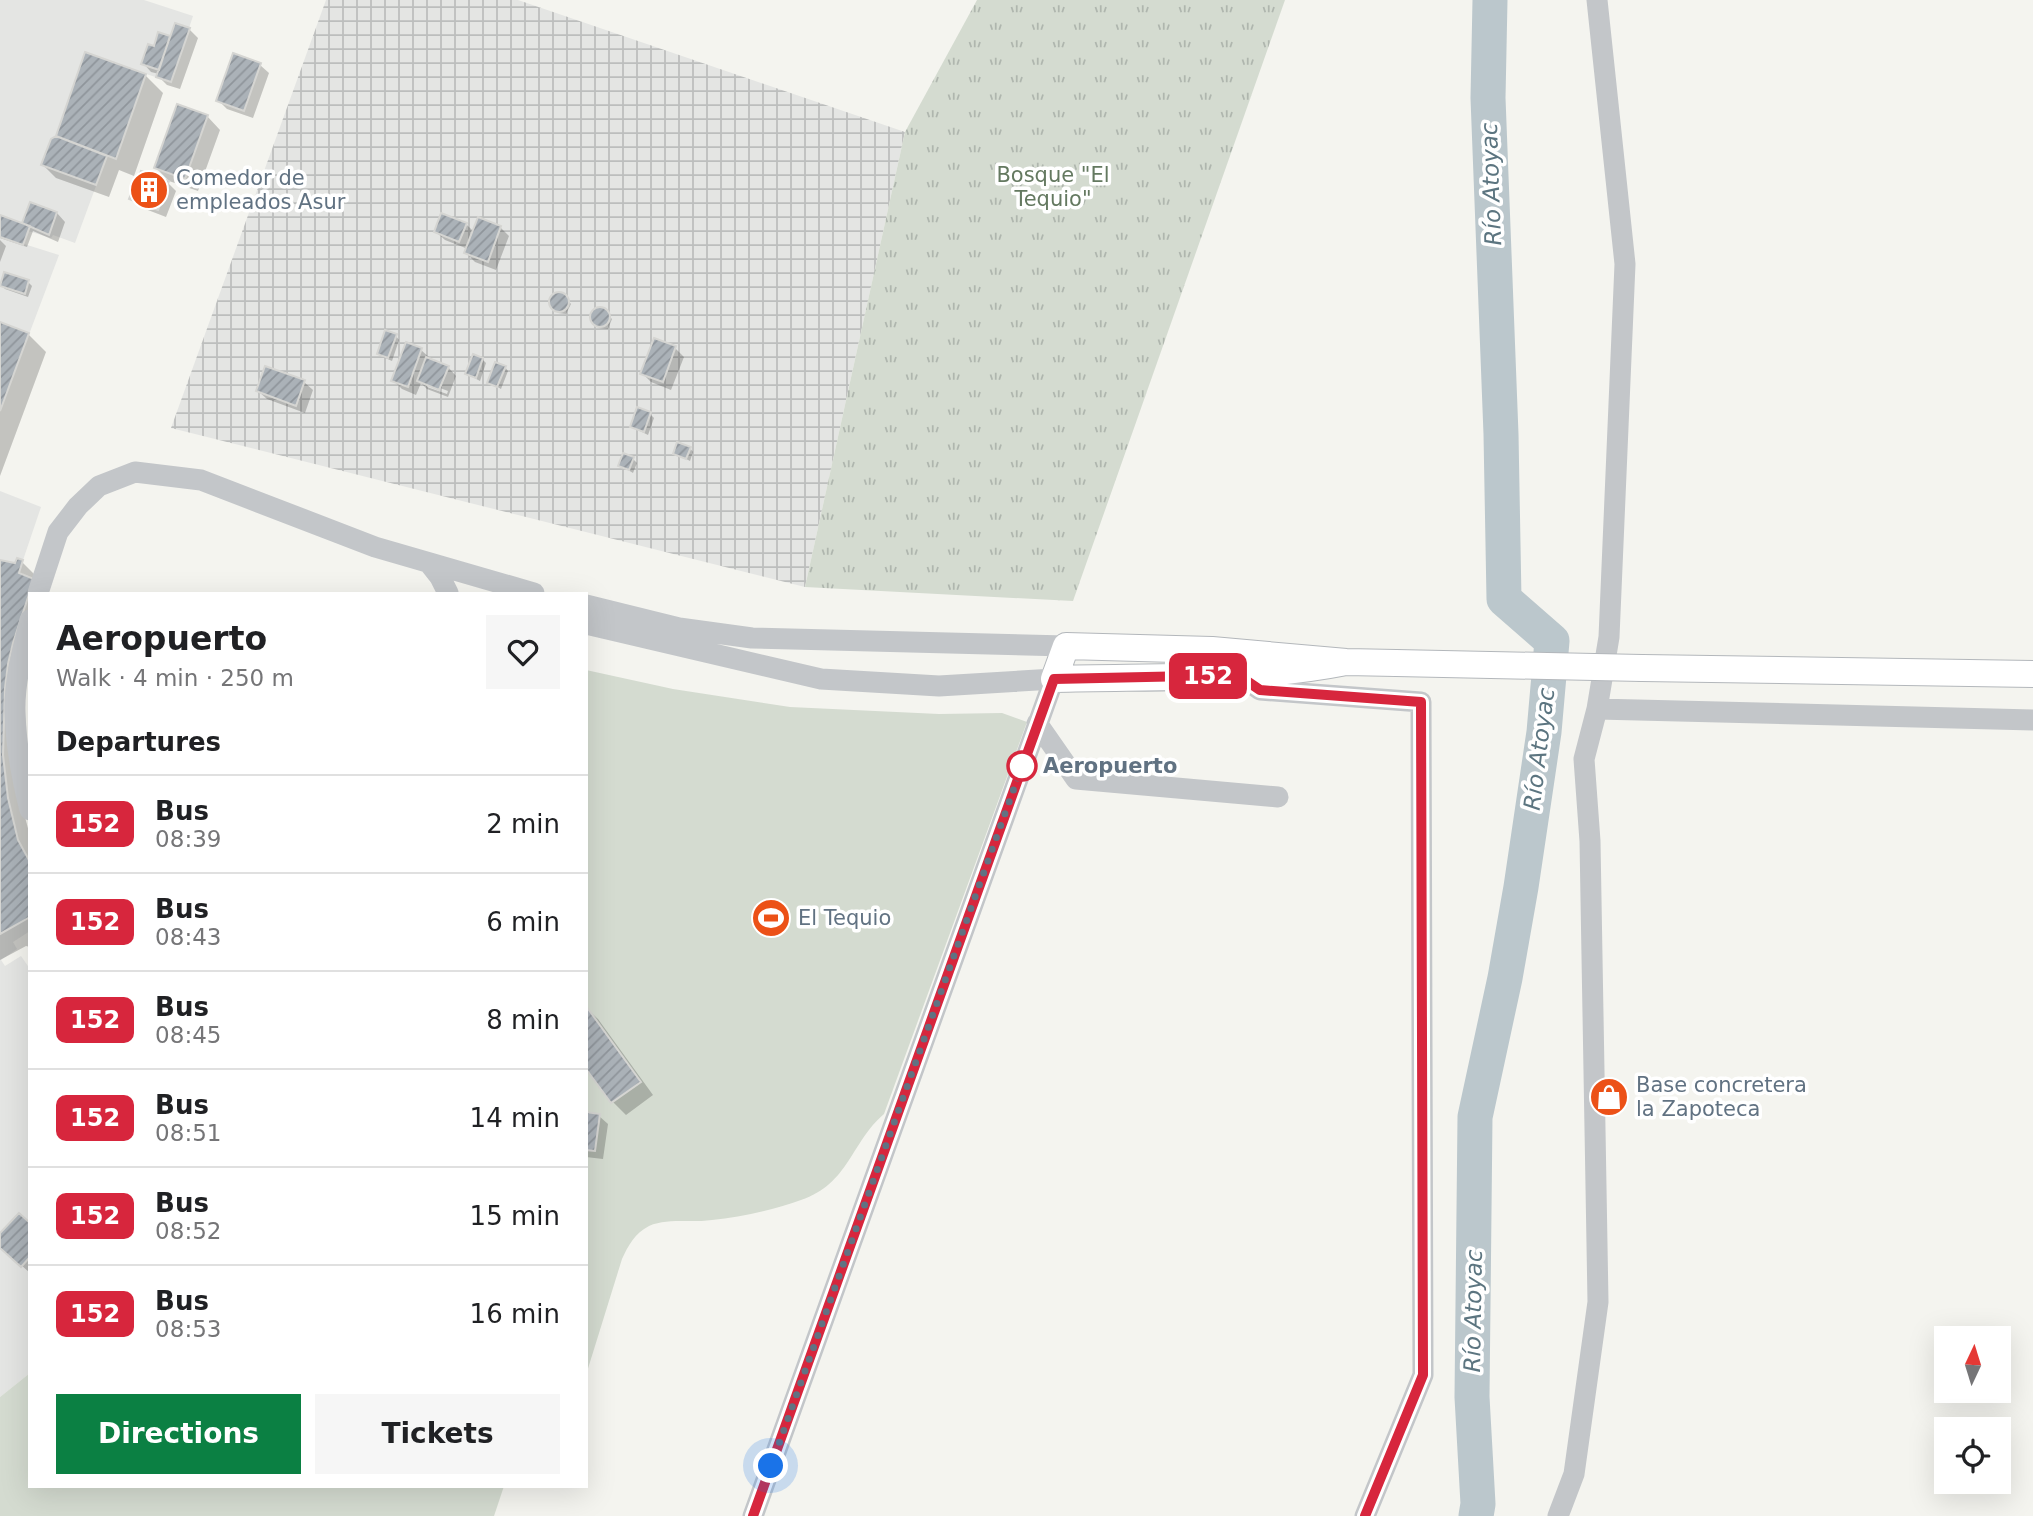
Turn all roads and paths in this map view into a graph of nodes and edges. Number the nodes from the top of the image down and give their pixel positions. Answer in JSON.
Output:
{"nodes":[{"id":1,"x":1597,"y":0,"type":"edge"},
{"id":2,"x":429,"y":563,"type":"junction"},
{"id":3,"x":38,"y":592,"type":"edge"},
{"id":4,"x":448,"y":592,"type":"edge"},
{"id":5,"x":530,"y":592,"type":"edge"},
{"id":6,"x":588,"y":605,"type":"edge"},
{"id":7,"x":588,"y":624,"type":"edge"},
{"id":8,"x":28,"y":630,"type":"edge"},
{"id":9,"x":1066,"y":646,"type":"junction"},
{"id":10,"x":1346,"y":662,"type":"junction"},
{"id":11,"x":2033,"y":674,"type":"edge"},
{"id":12,"x":1238,"y":675,"type":"junction"},
{"id":13,"x":1054,"y":679,"type":"junction"},
{"id":14,"x":1597,"y":709,"type":"junction"},
{"id":15,"x":2033,"y":720,"type":"edge"},
{"id":16,"x":1037,"y":723,"type":"junction"},
{"id":17,"x":1278,"y":797,"type":"dead end"},
{"id":18,"x":28,"y":803,"type":"edge"},
{"id":19,"x":753,"y":1516,"type":"edge"},
{"id":20,"x":1365,"y":1516,"type":"edge"},
{"id":21,"x":1558,"y":1516,"type":"edge"}],
"edges":[{"from":1,"to":14,"type":"street"},
{"from":2,"to":3,"type":"street"},
{"from":2,"to":4,"type":"street"},
{"from":2,"to":5,"type":"street"},
{"from":6,"to":9,"type":"street"},
{"from":7,"to":13,"type":"street"},
{"from":8,"to":18,"type":"street"},
{"from":9,"to":10,"type":"main road"},
{"from":9,"to":13,"type":"main road"},
{"from":10,"to":11,"type":"main road","bridge":true},
{"from":10,"to":12,"type":"main road"},
{"from":12,"to":13,"type":"main road"},
{"from":12,"to":20,"type":"street"},
{"from":13,"to":16,"type":"street"},
{"from":14,"to":15,"type":"street"},
{"from":14,"to":21,"type":"street"},
{"from":16,"to":17,"type":"street"},
{"from":16,"to":19,"type":"street"}]}
